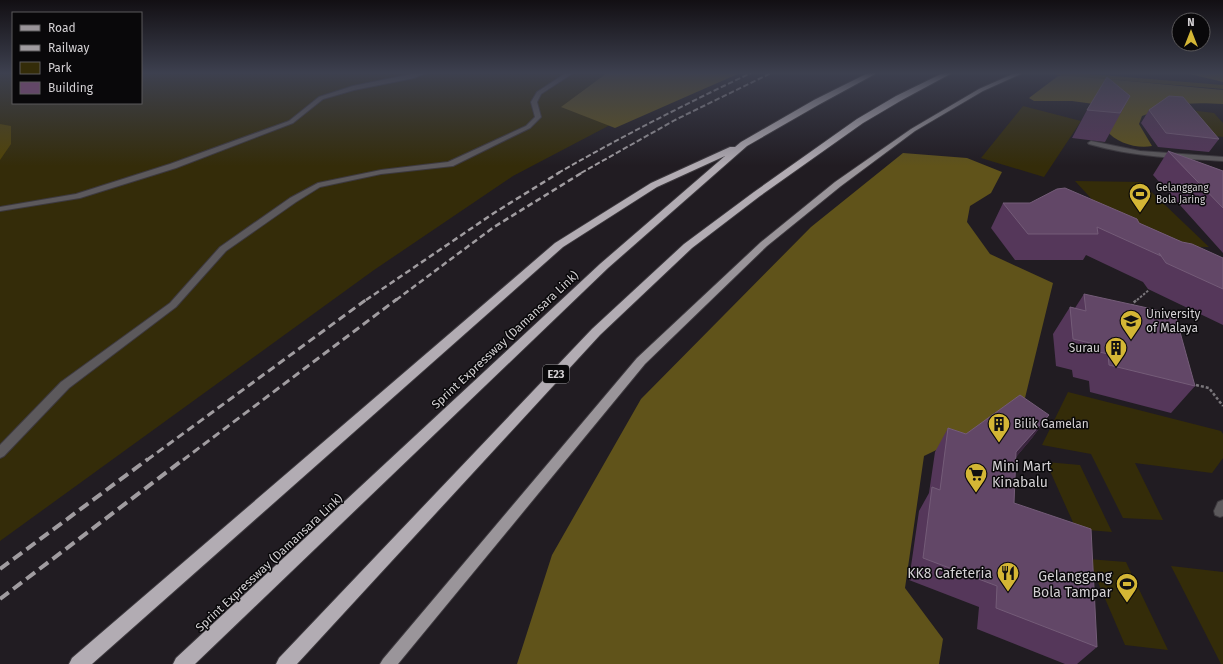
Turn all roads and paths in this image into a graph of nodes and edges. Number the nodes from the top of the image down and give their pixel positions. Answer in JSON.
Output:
{"nodes":[{"id":1,"x":314,"y":104,"type":"edge"},
{"id":2,"x":535,"y":104,"type":"edge"},
{"id":3,"x":814,"y":104,"type":"edge"},
{"id":4,"x":889,"y":104,"type":"edge"},
{"id":5,"x":957,"y":104,"type":"edge"},
{"id":6,"x":1091,"y":143,"type":"dead end"},
{"id":7,"x":744,"y":144,"type":"junction"},
{"id":8,"x":1223,"y":159,"type":"edge"},
{"id":9,"x":0,"y":209,"type":"edge"},
{"id":10,"x":1149,"y":290,"type":"dead end"},
{"id":11,"x":1131,"y":310,"type":"edge"},
{"id":12,"x":1196,"y":385,"type":"edge"},
{"id":13,"x":1223,"y":406,"type":"edge"},
{"id":14,"x":0,"y":452,"type":"edge"},
{"id":15,"x":78,"y":664,"type":"edge"},
{"id":16,"x":182,"y":664,"type":"edge"},
{"id":17,"x":286,"y":664,"type":"edge"},
{"id":18,"x":388,"y":664,"type":"edge"}],
"edges":[{"from":1,"to":9,"type":"lane"},
{"from":2,"to":14,"type":"lane"},
{"from":3,"to":7,"type":"highway","name":"Sprint Expressway (Damansara Link)"},
{"from":4,"to":17,"type":"highway","number":"E23"},
{"from":5,"to":18,"type":"main road"},
{"from":6,"to":8,"type":"lane"},
{"from":7,"to":15,"type":"highway"},
{"from":7,"to":16,"type":"highway","name":"Sprint Expressway (Damansara Link)"},
{"from":10,"to":11,"type":"path"},
{"from":12,"to":13,"type":"path"}]}
